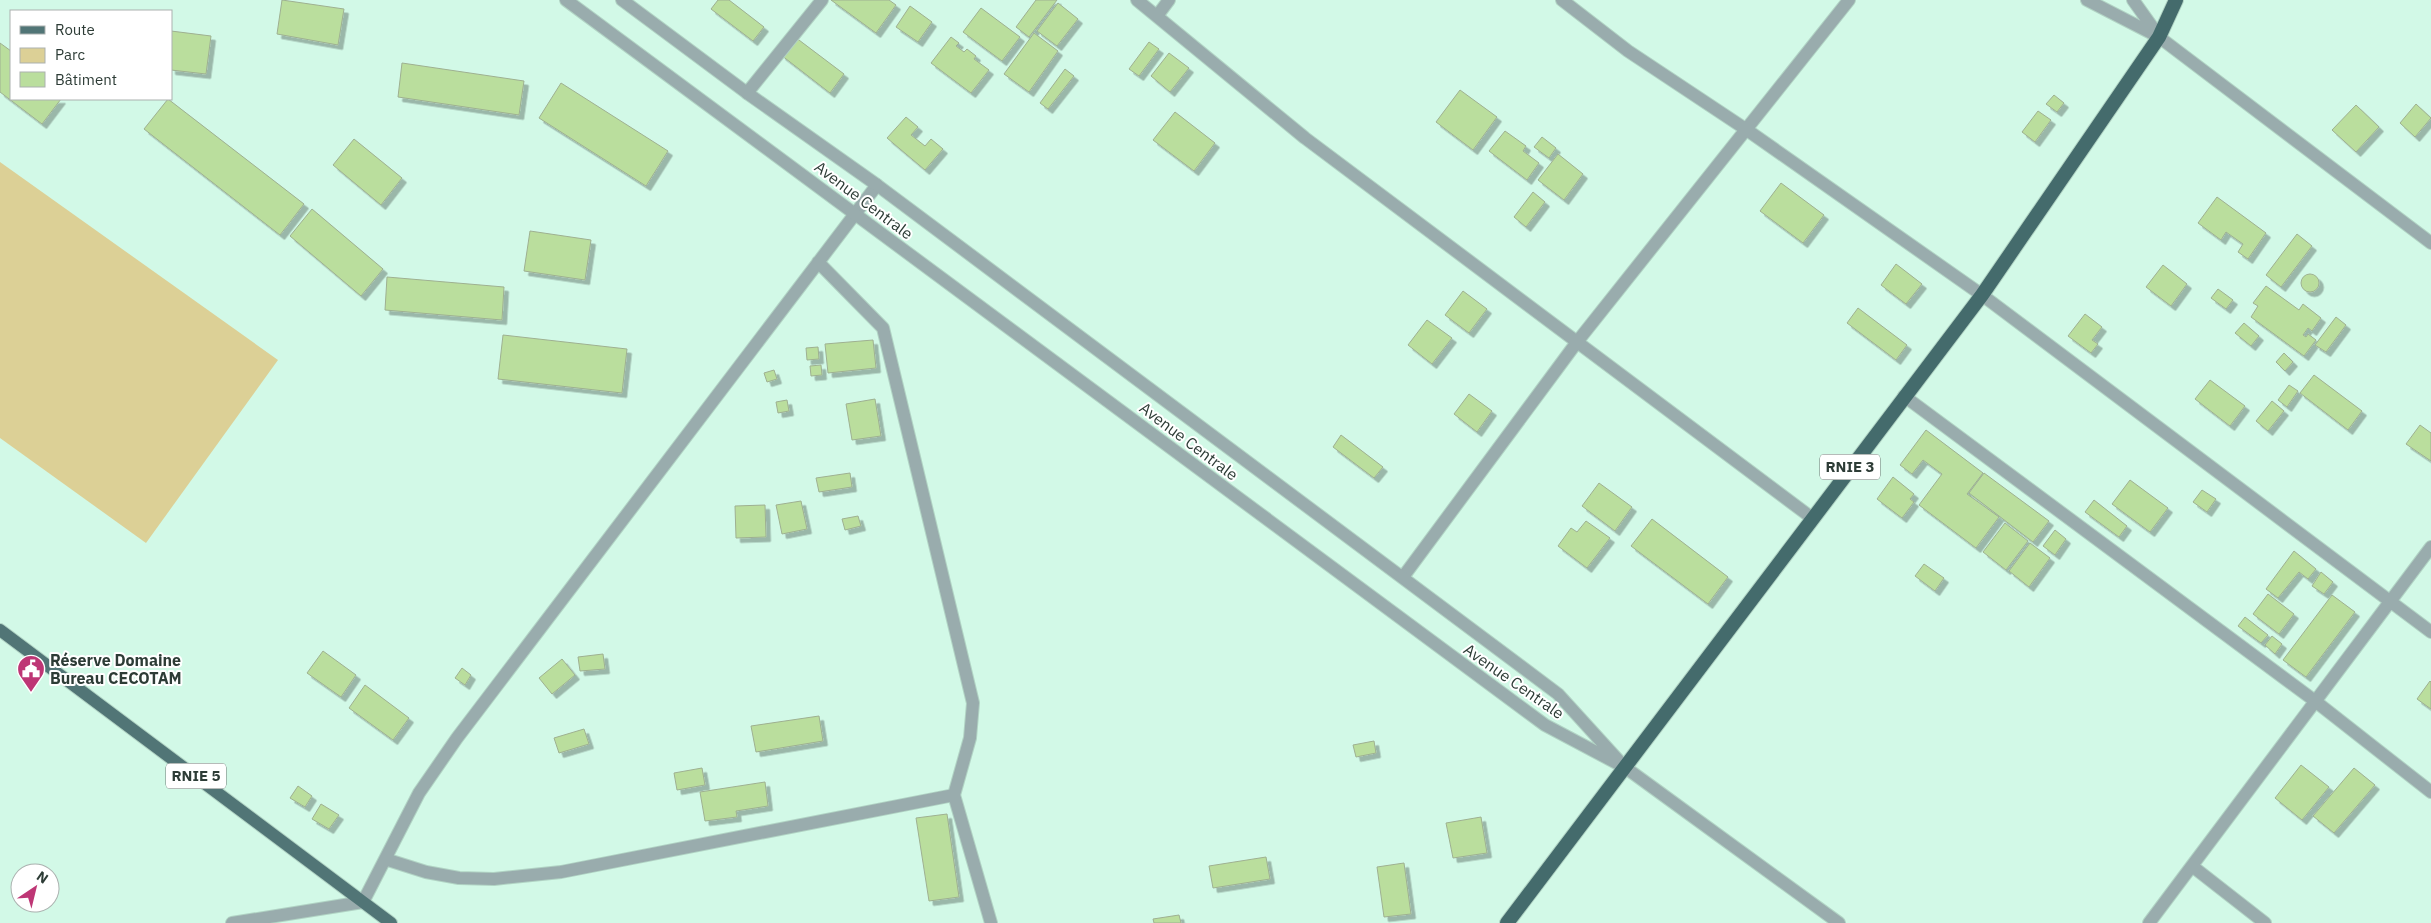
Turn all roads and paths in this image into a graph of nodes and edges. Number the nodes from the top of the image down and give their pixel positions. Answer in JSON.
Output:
{"nodes":[{"id":1,"x":566,"y":0,"type":"edge"},
{"id":2,"x":622,"y":0,"type":"edge"},
{"id":3,"x":822,"y":0,"type":"edge"},
{"id":4,"x":1137,"y":0,"type":"edge"},
{"id":5,"x":1169,"y":0,"type":"edge"},
{"id":6,"x":1562,"y":0,"type":"edge"},
{"id":7,"x":1849,"y":0,"type":"edge"},
{"id":8,"x":2087,"y":0,"type":"edge"},
{"id":9,"x":2133,"y":0,"type":"edge"},
{"id":10,"x":2176,"y":0,"type":"edge"},
{"id":11,"x":1157,"y":16,"type":"junction"},
{"id":12,"x":2159,"y":37,"type":"junction"},
{"id":13,"x":746,"y":93,"type":"junction"},
{"id":14,"x":1747,"y":130,"type":"junction"},
{"id":15,"x":877,"y":185,"type":"junction"},
{"id":16,"x":855,"y":214,"type":"junction"},
{"id":17,"x":2431,"y":243,"type":"edge"},
{"id":18,"x":818,"y":262,"type":"junction"},
{"id":19,"x":1982,"y":295,"type":"junction"},
{"id":20,"x":1577,"y":342,"type":"junction"},
{"id":21,"x":1904,"y":396,"type":"junction"},
{"id":22,"x":1812,"y":518,"type":"junction"},
{"id":23,"x":2431,"y":547,"type":"edge"},
{"id":24,"x":1403,"y":577,"type":"junction"},
{"id":25,"x":2391,"y":601,"type":"junction"},
{"id":26,"x":0,"y":630,"type":"edge"},
{"id":27,"x":2431,"y":632,"type":"edge"},
{"id":28,"x":2315,"y":701,"type":"junction"},
{"id":29,"x":1626,"y":768,"type":"junction"},
{"id":30,"x":2431,"y":792,"type":"edge"},
{"id":31,"x":954,"y":795,"type":"junction"},
{"id":32,"x":384,"y":858,"type":"junction"},
{"id":33,"x":2192,"y":866,"type":"junction"},
{"id":34,"x":363,"y":902,"type":"junction"},
{"id":35,"x":232,"y":923,"type":"edge"},
{"id":36,"x":391,"y":923,"type":"edge"},
{"id":37,"x":991,"y":923,"type":"edge"},
{"id":38,"x":1507,"y":923,"type":"edge"},
{"id":39,"x":1838,"y":923,"type":"edge"},
{"id":40,"x":2150,"y":923,"type":"edge"},
{"id":41,"x":2265,"y":923,"type":"edge"}],
"edges":[{"from":1,"to":16,"type":"street","name":"Avenue Centrale"},
{"from":2,"to":13,"type":"street","name":"Avenue Centrale"},
{"from":3,"to":13,"type":"street"},
{"from":4,"to":11,"type":"street"},
{"from":5,"to":11,"type":"street"},
{"from":6,"to":14,"type":"street"},
{"from":7,"to":14,"type":"street"},
{"from":8,"to":12,"type":"street"},
{"from":9,"to":12,"type":"street"},
{"from":10,"to":12,"type":"highway","number":"RNIE 3"},
{"from":11,"to":20,"type":"street"},
{"from":12,"to":17,"type":"street"},
{"from":12,"to":19,"type":"highway","number":"RNIE 3"},
{"from":13,"to":15,"type":"street","name":"Avenue Centrale"},
{"from":14,"to":19,"type":"street"},
{"from":14,"to":20,"type":"street"},
{"from":15,"to":16,"type":"street"},
{"from":15,"to":24,"type":"street","name":"Avenue Centrale"},
{"from":16,"to":18,"type":"street"},
{"from":16,"to":29,"type":"street","name":"Avenue Centrale"},
{"from":18,"to":31,"type":"street"},
{"from":18,"to":32,"type":"street"},
{"from":19,"to":21,"type":"highway","number":"RNIE 3"},
{"from":19,"to":25,"type":"street"},
{"from":20,"to":22,"type":"street"},
{"from":20,"to":24,"type":"street"},
{"from":21,"to":22,"type":"highway","number":"RNIE 3"},
{"from":21,"to":28,"type":"street"},
{"from":22,"to":29,"type":"highway","number":"RNIE 3"},
{"from":23,"to":25,"type":"street"},
{"from":24,"to":29,"type":"street","name":"Avenue Centrale"},
{"from":25,"to":27,"type":"street"},
{"from":25,"to":28,"type":"street"},
{"from":26,"to":34,"type":"main road","number":"RNIE 5"},
{"from":28,"to":30,"type":"street"},
{"from":28,"to":33,"type":"street"},
{"from":29,"to":38,"type":"highway","number":"RNIE 3"},
{"from":29,"to":39,"type":"street"},
{"from":31,"to":32,"type":"street"},
{"from":31,"to":37,"type":"street"},
{"from":32,"to":34,"type":"street"},
{"from":33,"to":40,"type":"street"},
{"from":33,"to":41,"type":"street"},
{"from":34,"to":35,"type":"street"},
{"from":34,"to":36,"type":"main road","number":"RNIE 5"}]}
